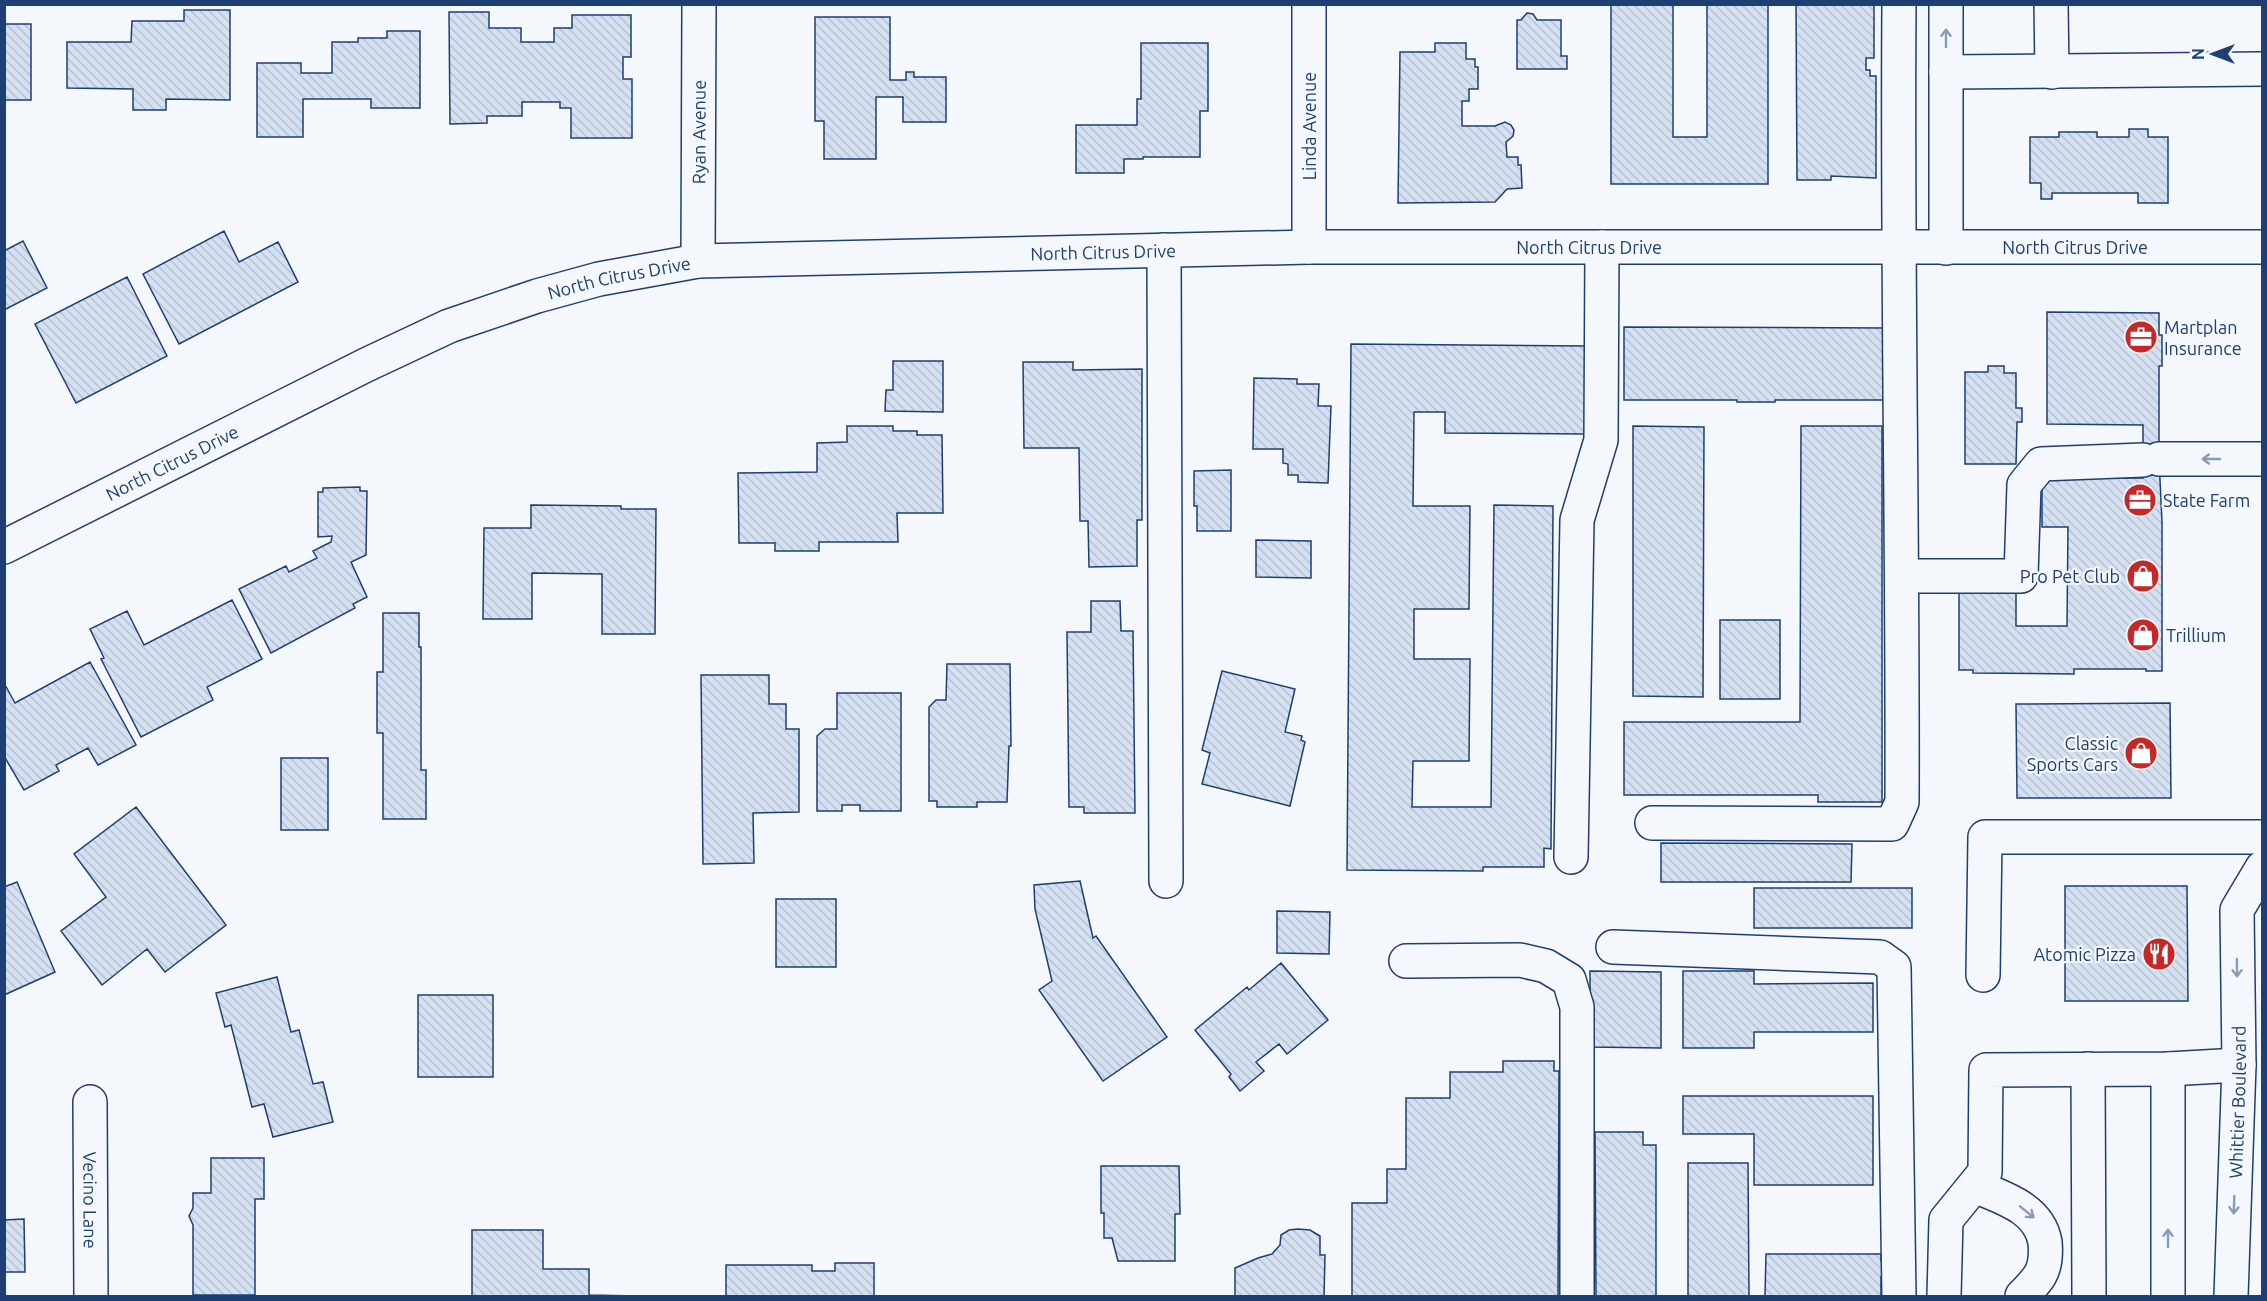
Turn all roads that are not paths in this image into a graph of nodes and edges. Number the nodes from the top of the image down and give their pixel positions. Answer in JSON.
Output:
{"nodes":[{"id":1,"x":699,"y":4,"type":"edge"},
{"id":2,"x":1310,"y":4,"type":"edge"},
{"id":3,"x":1899,"y":4,"type":"edge"},
{"id":4,"x":1946,"y":4,"type":"edge"},
{"id":5,"x":2051,"y":4,"type":"edge"},
{"id":6,"x":2262,"y":69,"type":"edge"},
{"id":7,"x":1946,"y":72,"type":"junction"},
{"id":8,"x":2052,"y":72,"type":"junction"},
{"id":9,"x":1309,"y":247,"type":"junction"},
{"id":10,"x":1602,"y":247,"type":"junction"},
{"id":11,"x":2262,"y":247,"type":"edge"},
{"id":12,"x":1898,"y":248,"type":"junction"},
{"id":13,"x":1946,"y":248,"type":"junction"},
{"id":14,"x":1164,"y":250,"type":"junction"},
{"id":15,"x":698,"y":261,"type":"junction"},
{"id":16,"x":2262,"y":459,"type":"edge"},
{"id":17,"x":4,"y":547,"type":"edge"},
{"id":18,"x":1903,"y":576,"type":"junction"},
{"id":19,"x":1652,"y":823,"type":"dead end"},
{"id":20,"x":2262,"y":837,"type":"edge"},
{"id":21,"x":1571,"y":857,"type":"dead end"},
{"id":22,"x":2262,"y":867,"type":"edge"},
{"id":23,"x":1166,"y":881,"type":"dead end"},
{"id":24,"x":1613,"y":947,"type":"dead end"},
{"id":25,"x":1406,"y":961,"type":"dead end"},
{"id":26,"x":1983,"y":975,"type":"dead end"},
{"id":27,"x":2239,"y":1065,"type":"junction"},
{"id":28,"x":2088,"y":1069,"type":"junction"},
{"id":29,"x":2168,"y":1069,"type":"junction"},
{"id":30,"x":90,"y":1102,"type":"dead end"},
{"id":31,"x":1975,"y":1186,"type":"junction"},
{"id":32,"x":91,"y":1296,"type":"edge"},
{"id":33,"x":1577,"y":1296,"type":"edge"},
{"id":34,"x":1899,"y":1296,"type":"edge"},
{"id":35,"x":1944,"y":1296,"type":"edge"},
{"id":36,"x":2022,"y":1296,"type":"edge"},
{"id":37,"x":2089,"y":1296,"type":"edge"},
{"id":38,"x":2168,"y":1296,"type":"edge"},
{"id":39,"x":2231,"y":1296,"type":"edge"}],
"edges":[{"from":1,"to":15,"type":"street","name":"Ryan Avenue"},
{"from":2,"to":9,"type":"street","name":"Linda Avenue"},
{"from":3,"to":12,"type":"street"},
{"from":7,"to":4,"type":"street","one_way":true},
{"from":5,"to":8,"type":"street"},
{"from":6,"to":8,"type":"street"},
{"from":7,"to":8,"type":"street"},
{"from":7,"to":13,"type":"street"},
{"from":9,"to":10,"type":"street","name":"North Citrus Drive"},
{"from":9,"to":14,"type":"street","name":"North Citrus Drive"},
{"from":10,"to":12,"type":"street","name":"North Citrus Drive"},
{"from":10,"to":21,"type":"street"},
{"from":11,"to":13,"type":"street","name":"North Citrus Drive"},
{"from":12,"to":13,"type":"street","name":"North Citrus Drive"},
{"from":12,"to":18,"type":"street"},
{"from":14,"to":15,"type":"street","name":"North Citrus Drive"},
{"from":14,"to":23,"type":"street"},
{"from":15,"to":17,"type":"street","name":"North Citrus Drive"},
{"from":16,"to":18,"type":"street","one_way":true},
{"from":18,"to":19,"type":"street"},
{"from":20,"to":26,"type":"street"},
{"from":22,"to":27,"type":"street","name":"Whittier Boulevard","one_way":true},
{"from":24,"to":34,"type":"street"},
{"from":25,"to":33,"type":"street"},
{"from":27,"to":29,"type":"street"},
{"from":27,"to":39,"type":"street","name":"Whittier Boulevard","one_way":true},
{"from":28,"to":29,"type":"street"},
{"from":28,"to":31,"type":"street"},
{"from":28,"to":37,"type":"street"},
{"from":38,"to":29,"type":"street","one_way":true},
{"from":30,"to":32,"type":"street","name":"Vecino Lane"},
{"from":31,"to":35,"type":"street"},
{"from":31,"to":36,"type":"street","one_way":true}]}
